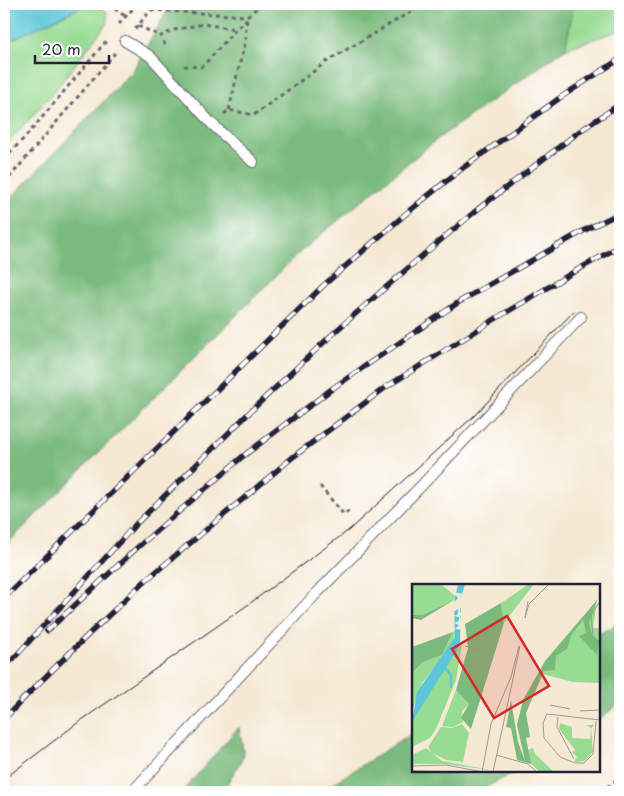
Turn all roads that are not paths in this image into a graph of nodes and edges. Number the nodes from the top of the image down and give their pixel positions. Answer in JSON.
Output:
{"nodes":[{"id":1,"x":125,"y":41,"type":"road end"},
{"id":2,"x":254,"y":162,"type":"dead end"},
{"id":3,"x":581,"y":317,"type":"dead end"},
{"id":4,"x":132,"y":792,"type":"edge"}],
"edges":[{"from":1,"to":2,"type":"lane"},
{"from":3,"to":4,"type":"lane"}]}
